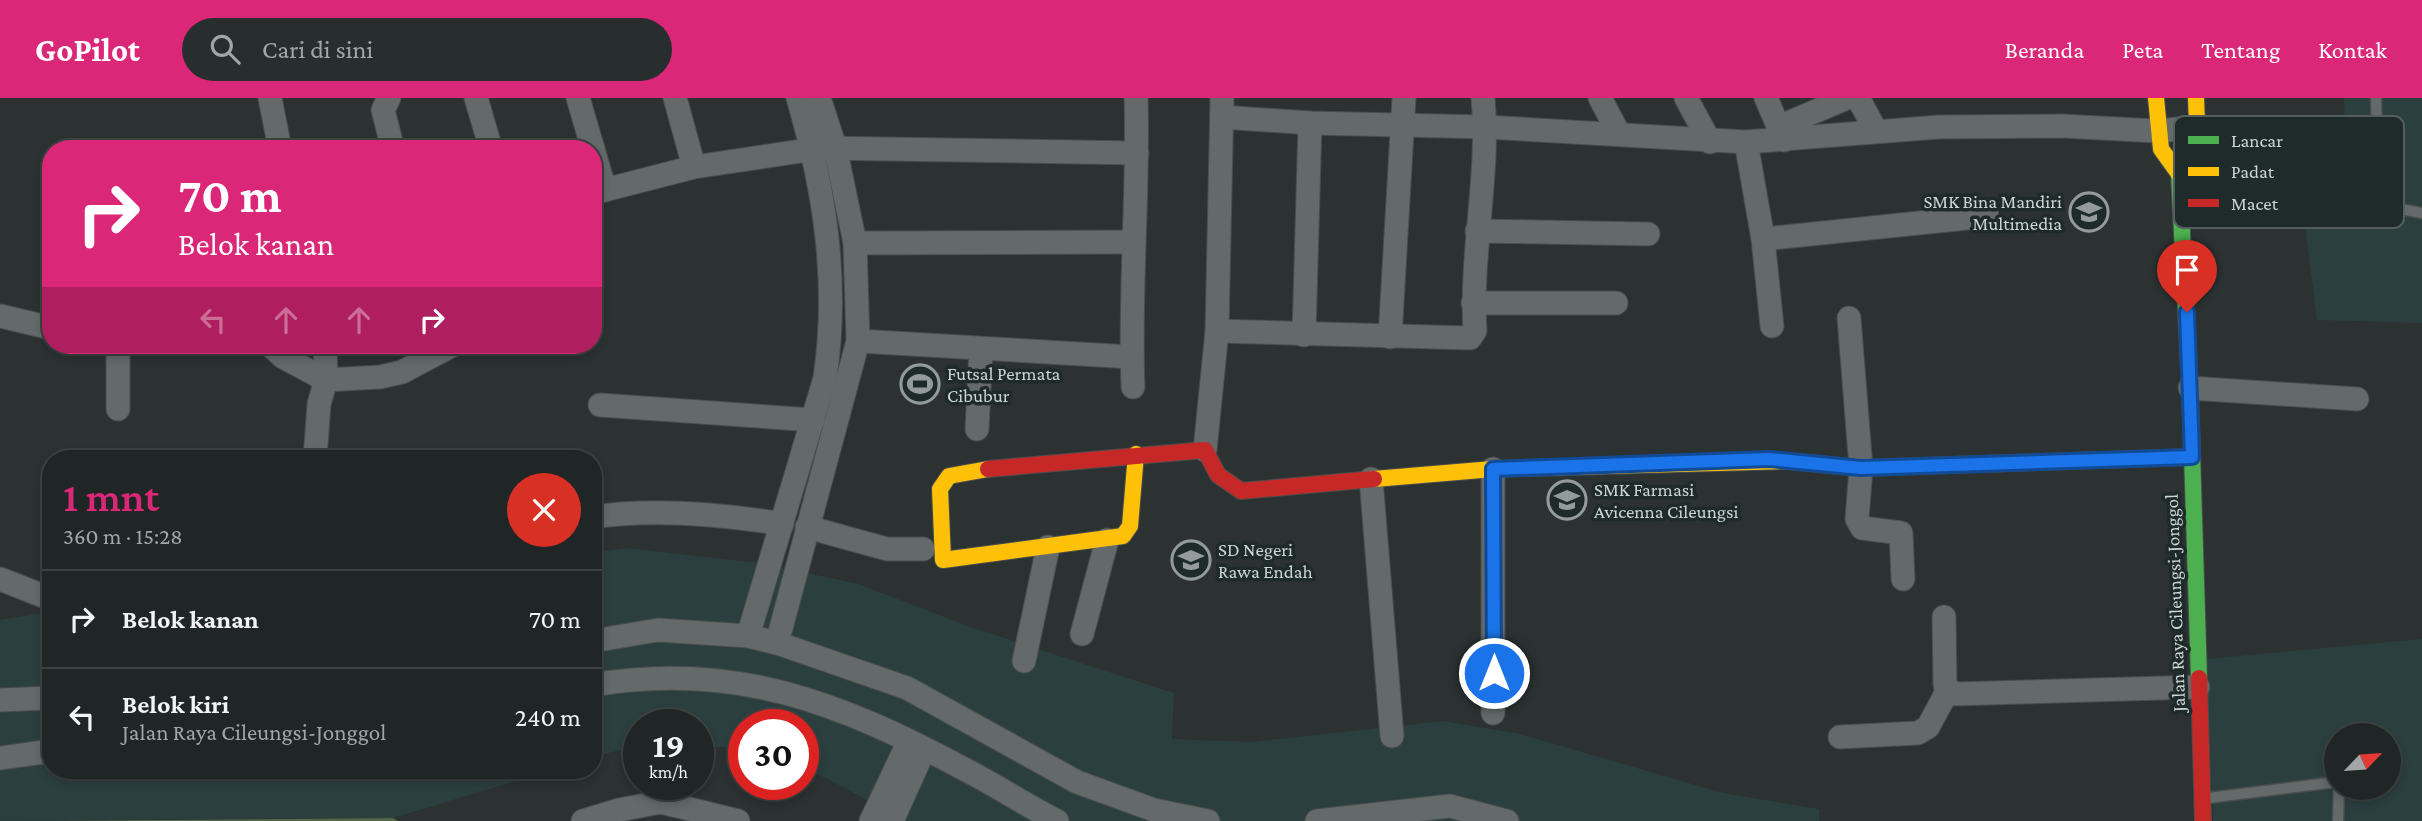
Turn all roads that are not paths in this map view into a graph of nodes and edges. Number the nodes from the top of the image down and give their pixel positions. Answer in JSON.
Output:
{"nodes":[{"id":1,"x":270,"y":98,"type":"edge"},
{"id":2,"x":389,"y":98,"type":"edge"},
{"id":3,"x":476,"y":98,"type":"edge"},
{"id":4,"x":578,"y":98,"type":"edge"},
{"id":5,"x":675,"y":98,"type":"edge"},
{"id":6,"x":799,"y":98,"type":"edge"},
{"id":7,"x":820,"y":98,"type":"edge"},
{"id":8,"x":1136,"y":98,"type":"edge"},
{"id":9,"x":1404,"y":98,"type":"edge"},
{"id":10,"x":1483,"y":98,"type":"edge"},
{"id":11,"x":1600,"y":98,"type":"edge"},
{"id":12,"x":1686,"y":98,"type":"edge"},
{"id":13,"x":1766,"y":98,"type":"edge"},
{"id":14,"x":1847,"y":98,"type":"edge"},
{"id":15,"x":1858,"y":98,"type":"edge"},
{"id":16,"x":2155,"y":98,"type":"edge"},
{"id":17,"x":2196,"y":98,"type":"edge"},
{"id":18,"x":2376,"y":98,"type":"edge"},
{"id":19,"x":1222,"y":107,"type":"edge"},
{"id":20,"x":2197,"y":116,"type":"edge"},
{"id":21,"x":2376,"y":116,"type":"edge"},
{"id":22,"x":1310,"y":122,"type":"junction"},
{"id":23,"x":1405,"y":123,"type":"junction"},
{"id":24,"x":1486,"y":127,"type":"junction"},
{"id":25,"x":2174,"y":129,"type":"edge"},
{"id":26,"x":1876,"y":131,"type":"junction"},
{"id":27,"x":2157,"y":131,"type":"junction"},
{"id":28,"x":1783,"y":133,"type":"junction"},
{"id":29,"x":1619,"y":134,"type":"junction"},
{"id":30,"x":278,"y":140,"type":"edge"},
{"id":31,"x":391,"y":140,"type":"edge"},
{"id":32,"x":488,"y":140,"type":"edge"},
{"id":33,"x":590,"y":140,"type":"edge"},
{"id":34,"x":1710,"y":142,"type":"junction"},
{"id":35,"x":1746,"y":142,"type":"junction"},
{"id":36,"x":825,"y":148,"type":"junction"},
{"id":37,"x":1137,"y":153,"type":"junction"},
{"id":38,"x":694,"y":167,"type":"junction"},
{"id":39,"x":2174,"y":170,"type":"edge"},
{"id":40,"x":602,"y":190,"type":"edge"},
{"id":41,"x":2404,"y":210,"type":"edge"},
{"id":42,"x":2422,"y":213,"type":"edge"},
{"id":43,"x":1987,"y":215,"type":"dead end"},
{"id":44,"x":2184,"y":228,"type":"edge"},
{"id":45,"x":1477,"y":231,"type":"junction"},
{"id":46,"x":1648,"y":234,"type":"dead end"},
{"id":47,"x":1763,"y":239,"type":"junction"},
{"id":48,"x":1132,"y":242,"type":"junction"},
{"id":49,"x":855,"y":243,"type":"junction"},
{"id":50,"x":1473,"y":303,"type":"junction"},
{"id":51,"x":1616,"y":303,"type":"dead end"},
{"id":52,"x":0,"y":316,"type":"edge"},
{"id":53,"x":1849,"y":318,"type":"dead end"},
{"id":54,"x":42,"y":326,"type":"edge"},
{"id":55,"x":1772,"y":326,"type":"dead end"},
{"id":56,"x":1217,"y":331,"type":"junction"},
{"id":57,"x":1304,"y":335,"type":"junction"},
{"id":58,"x":1390,"y":337,"type":"junction"},
{"id":59,"x":858,"y":341,"type":"junction"},
{"id":60,"x":981,"y":348,"type":"junction"},
{"id":61,"x":118,"y":354,"type":"edge"},
{"id":62,"x":280,"y":354,"type":"edge"},
{"id":63,"x":325,"y":354,"type":"edge"},
{"id":64,"x":436,"y":354,"type":"edge"},
{"id":65,"x":1132,"y":357,"type":"junction"},
{"id":66,"x":326,"y":380,"type":"junction"},
{"id":67,"x":1133,"y":387,"type":"dead end"},
{"id":68,"x":2190,"y":388,"type":"junction"},
{"id":69,"x":2357,"y":399,"type":"dead end"},
{"id":70,"x":600,"y":404,"type":"dead end"},
{"id":71,"x":118,"y":409,"type":"dead end"},
{"id":72,"x":813,"y":419,"type":"junction"},
{"id":73,"x":977,"y":429,"type":"dead end"},
{"id":74,"x":316,"y":450,"type":"edge"},
{"id":75,"x":1205,"y":450,"type":"junction"},
{"id":76,"x":1136,"y":454,"type":"junction"},
{"id":77,"x":2192,"y":457,"type":"junction"},
{"id":78,"x":1861,"y":468,"type":"junction"},
{"id":79,"x":1493,"y":469,"type":"junction"},
{"id":80,"x":1371,"y":479,"type":"junction"},
{"id":81,"x":602,"y":516,"type":"edge"},
{"id":82,"x":782,"y":524,"type":"junction"},
{"id":83,"x":807,"y":527,"type":"junction"},
{"id":84,"x":1107,"y":540,"type":"junction"},
{"id":85,"x":1048,"y":547,"type":"junction"},
{"id":86,"x":923,"y":549,"type":"dead end"},
{"id":87,"x":0,"y":579,"type":"edge"},
{"id":88,"x":1903,"y":579,"type":"dead end"},
{"id":89,"x":42,"y":595,"type":"edge"},
{"id":90,"x":1944,"y":617,"type":"dead end"},
{"id":91,"x":1082,"y":634,"type":"dead end"},
{"id":92,"x":748,"y":636,"type":"junction"},
{"id":93,"x":602,"y":639,"type":"edge"},
{"id":94,"x":777,"y":643,"type":"junction"},
{"id":95,"x":1024,"y":661,"type":"dead end"},
{"id":96,"x":602,"y":684,"type":"edge"},
{"id":97,"x":2198,"y":687,"type":"junction"},
{"id":98,"x":1948,"y":690,"type":"junction"},
{"id":99,"x":42,"y":699,"type":"edge"},
{"id":100,"x":0,"y":701,"type":"edge"},
{"id":101,"x":1493,"y":713,"type":"dead end"},
{"id":102,"x":1392,"y":736,"type":"dead end"},
{"id":103,"x":1840,"y":737,"type":"dead end"},
{"id":104,"x":916,"y":746,"type":"junction"},
{"id":105,"x":42,"y":752,"type":"edge"},
{"id":106,"x":0,"y":758,"type":"edge"},
{"id":107,"x":2324,"y":784,"type":"edge"},
{"id":108,"x":2202,"y":799,"type":"junction"},
{"id":109,"x":2339,"y":800,"type":"edge"},
{"id":110,"x":583,"y":821,"type":"edge"},
{"id":111,"x":738,"y":821,"type":"edge"},
{"id":112,"x":871,"y":821,"type":"edge"},
{"id":113,"x":892,"y":821,"type":"edge"},
{"id":114,"x":1057,"y":821,"type":"edge"},
{"id":115,"x":1208,"y":821,"type":"edge"},
{"id":116,"x":1317,"y":821,"type":"edge"},
{"id":117,"x":1507,"y":821,"type":"edge"},
{"id":118,"x":2203,"y":821,"type":"edge"},
{"id":119,"x":2338,"y":821,"type":"edge"}],
"edges":[{"from":1,"to":30,"type":"street"},
{"from":2,"to":31,"type":"street"},
{"from":3,"to":32,"type":"street"},
{"from":4,"to":33,"type":"street"},
{"from":5,"to":38,"type":"street"},
{"from":6,"to":36,"type":"street"},
{"from":7,"to":36,"type":"street"},
{"from":8,"to":37,"type":"street"},
{"from":9,"to":23,"type":"street"},
{"from":10,"to":24,"type":"street"},
{"from":11,"to":29,"type":"street"},
{"from":12,"to":34,"type":"street"},
{"from":13,"to":28,"type":"street"},
{"from":14,"to":28,"type":"street"},
{"from":15,"to":26,"type":"street"},
{"from":16,"to":27,"type":"main road","name":"Jalan Raya Cileungsi-Jonggol"},
{"from":17,"to":20,"type":"main road"},
{"from":18,"to":21,"type":"lane"},
{"from":19,"to":22,"type":"street"},
{"from":19,"to":56,"type":"street"},
{"from":22,"to":23,"type":"street"},
{"from":22,"to":57,"type":"street"},
{"from":23,"to":24,"type":"street"},
{"from":23,"to":58,"type":"street"},
{"from":24,"to":29,"type":"street"},
{"from":24,"to":45,"type":"street"},
{"from":25,"to":27,"type":"street"},
{"from":26,"to":27,"type":"street"},
{"from":26,"to":28,"type":"street"},
{"from":27,"to":39,"type":"main road","name":"Jalan Raya Cileungsi-Jonggol"},
{"from":28,"to":35,"type":"street"},
{"from":29,"to":34,"type":"street"},
{"from":34,"to":35,"type":"street"},
{"from":35,"to":47,"type":"street"},
{"from":36,"to":37,"type":"street"},
{"from":36,"to":38,"type":"street"},
{"from":36,"to":49,"type":"street"},
{"from":36,"to":72,"type":"street"},
{"from":37,"to":48,"type":"street"},
{"from":38,"to":40,"type":"street"},
{"from":41,"to":42,"type":"lane"},
{"from":43,"to":47,"type":"street"},
{"from":44,"to":68,"type":"main road","name":"Jalan Raya Cileungsi-Jonggol"},
{"from":45,"to":46,"type":"street"},
{"from":45,"to":50,"type":"street"},
{"from":47,"to":55,"type":"street"},
{"from":48,"to":49,"type":"street"},
{"from":48,"to":65,"type":"street"},
{"from":49,"to":59,"type":"street"},
{"from":50,"to":51,"type":"street"},
{"from":50,"to":58,"type":"street"},
{"from":52,"to":54,"type":"street"},
{"from":53,"to":78,"type":"street"},
{"from":56,"to":57,"type":"street"},
{"from":56,"to":75,"type":"street"},
{"from":57,"to":58,"type":"street"},
{"from":59,"to":60,"type":"street"},
{"from":59,"to":83,"type":"street"},
{"from":60,"to":65,"type":"street"},
{"from":60,"to":73,"type":"street"},
{"from":61,"to":71,"type":"street"},
{"from":62,"to":66,"type":"street"},
{"from":63,"to":66,"type":"street"},
{"from":64,"to":66,"type":"street"},
{"from":65,"to":67,"type":"street"},
{"from":66,"to":74,"type":"street"},
{"from":68,"to":69,"type":"street"},
{"from":68,"to":77,"type":"main road","name":"Jalan Raya Cileungsi-Jonggol"},
{"from":70,"to":72,"type":"street"},
{"from":72,"to":82,"type":"street"},
{"from":75,"to":76,"type":"main road"},
{"from":75,"to":80,"type":"main road"},
{"from":76,"to":84,"type":"main road"},
{"from":76,"to":85,"type":"main road"},
{"from":77,"to":78,"type":"main road"},
{"from":77,"to":97,"type":"main road","name":"Jalan Raya Cileungsi-Jonggol"},
{"from":78,"to":79,"type":"main road"},
{"from":78,"to":88,"type":"street"},
{"from":79,"to":80,"type":"main road"},
{"from":79,"to":101,"type":"street"},
{"from":80,"to":102,"type":"street"},
{"from":81,"to":82,"type":"street"},
{"from":82,"to":92,"type":"street"},
{"from":83,"to":86,"type":"street"},
{"from":83,"to":94,"type":"street"},
{"from":84,"to":85,"type":"main road"},
{"from":84,"to":91,"type":"street"},
{"from":85,"to":95,"type":"street"},
{"from":87,"to":89,"type":"street"},
{"from":90,"to":98,"type":"street"},
{"from":92,"to":93,"type":"street"},
{"from":92,"to":94,"type":"street"},
{"from":94,"to":115,"type":"street"},
{"from":96,"to":104,"type":"street"},
{"from":97,"to":98,"type":"street"},
{"from":97,"to":108,"type":"main road","name":"Jalan Raya Cileungsi-Jonggol"},
{"from":98,"to":103,"type":"street"},
{"from":99,"to":100,"type":"street"},
{"from":104,"to":112,"type":"street"},
{"from":104,"to":113,"type":"street"},
{"from":104,"to":114,"type":"street"},
{"from":105,"to":106,"type":"street"},
{"from":107,"to":108,"type":"lane"},
{"from":108,"to":118,"type":"main road","name":"Jalan Raya Cileungsi-Jonggol"},
{"from":109,"to":119,"type":"lane"},
{"from":110,"to":111,"type":"street"},
{"from":116,"to":117,"type":"street"}]}
